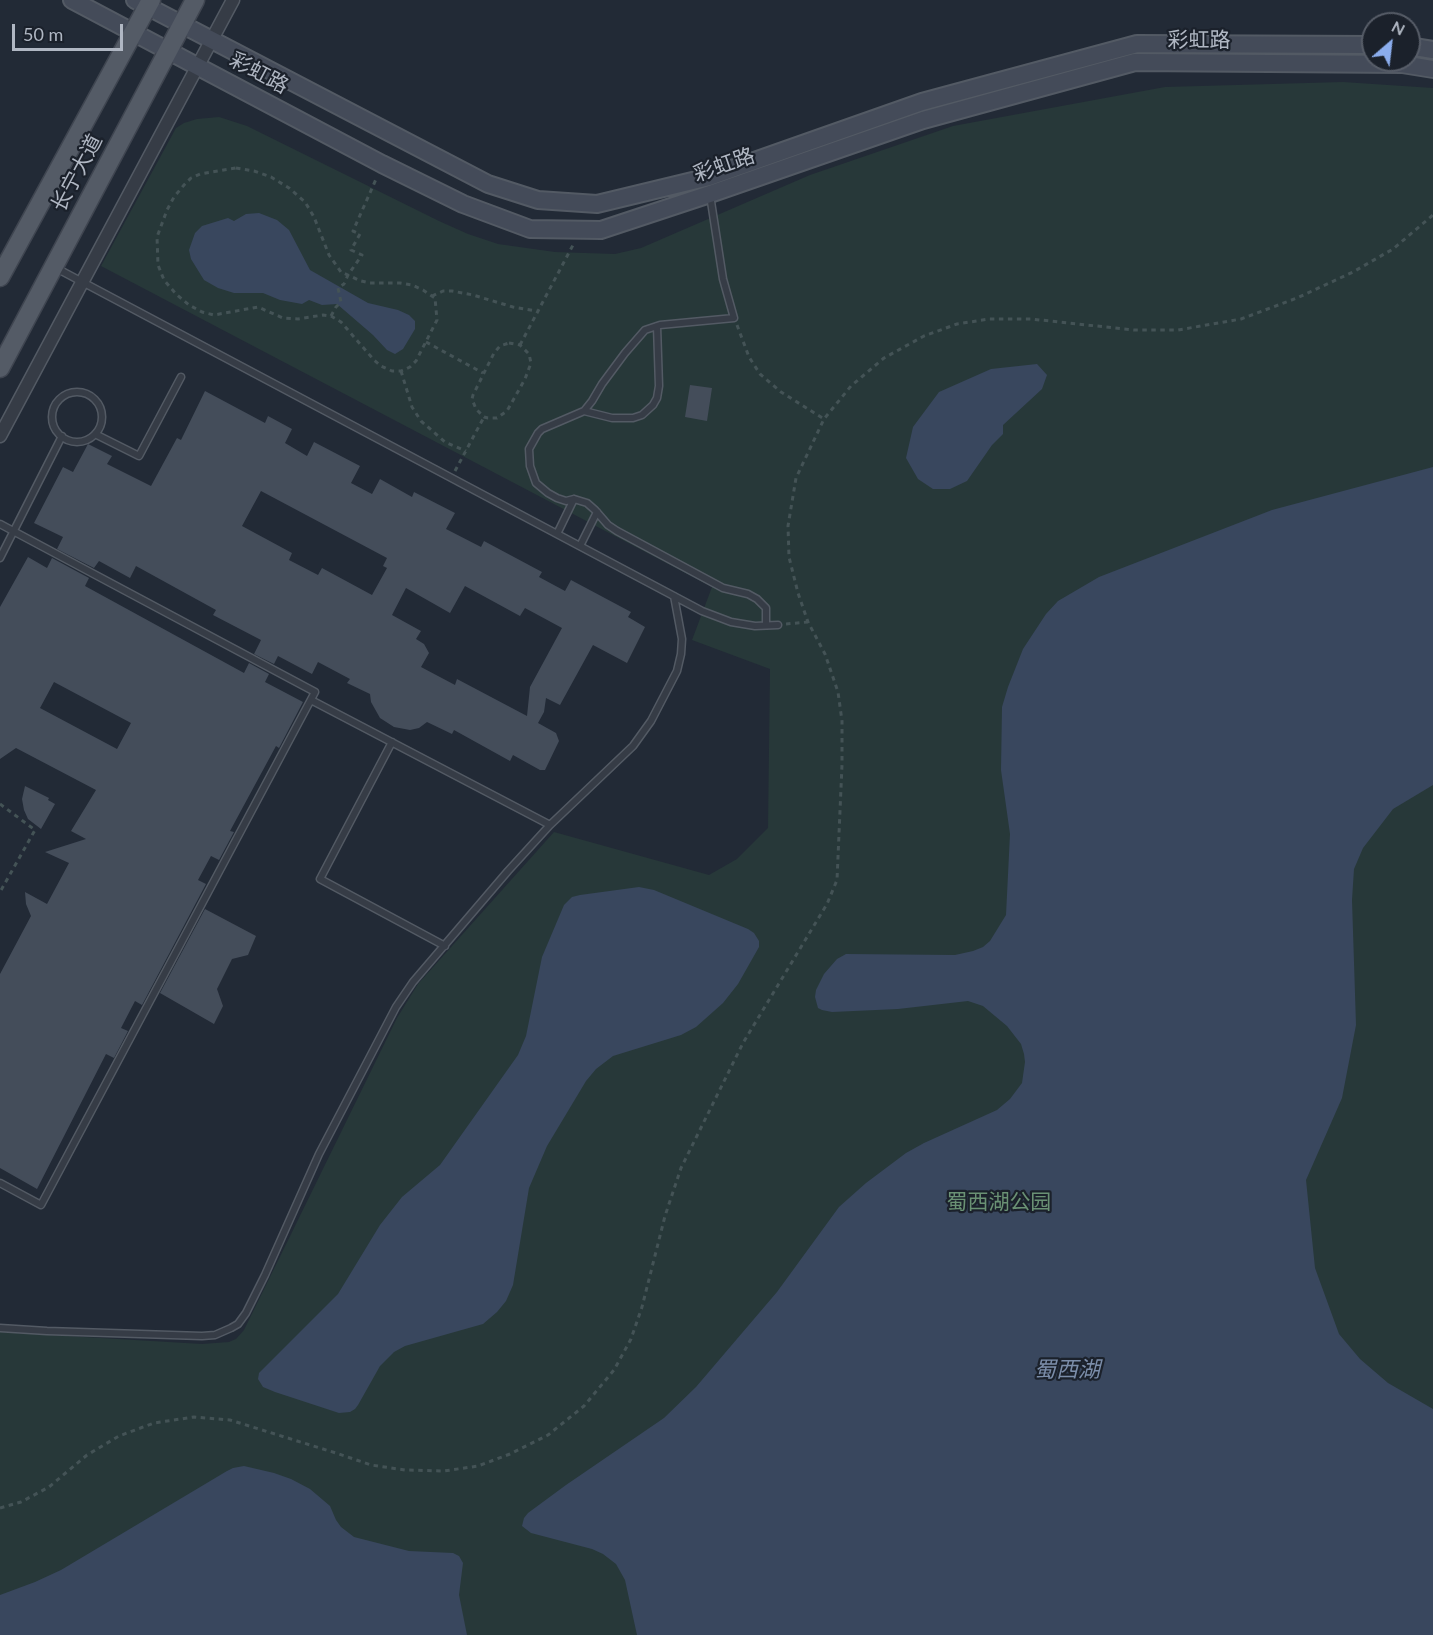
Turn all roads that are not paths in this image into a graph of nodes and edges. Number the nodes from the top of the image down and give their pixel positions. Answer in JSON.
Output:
{"nodes":[{"id":1,"x":72,"y":0,"type":"edge"},
{"id":2,"x":195,"y":0,"type":"edge"},
{"id":3,"x":233,"y":0,"type":"edge"},
{"id":4,"x":144,"y":2,"type":"edge"},
{"id":5,"x":182,"y":24,"type":"junction"},
{"id":6,"x":133,"y":32,"type":"junction"},
{"id":7,"x":212,"y":40,"type":"junction"},
{"id":8,"x":1361,"y":45,"type":"edge"},
{"id":9,"x":168,"y":51,"type":"junction"},
{"id":10,"x":198,"y":66,"type":"junction"},
{"id":11,"x":1433,"y":69,"type":"edge"},
{"id":12,"x":710,"y":194,"type":"junction"},
{"id":13,"x":53,"y":267,"type":"junction"},
{"id":14,"x":0,"y":277,"type":"edge"},
{"id":15,"x":82,"y":282,"type":"junction"},
{"id":16,"x":657,"y":326,"type":"junction"},
{"id":17,"x":0,"y":368,"type":"edge"},
{"id":18,"x":181,"y":377,"type":"dead end"},
{"id":19,"x":584,"y":411,"type":"junction"},
{"id":20,"x":95,"y":434,"type":"junction"},
{"id":21,"x":0,"y":436,"type":"edge"},
{"id":22,"x":62,"y":436,"type":"junction"},
{"id":23,"x":574,"y":499,"type":"junction"},
{"id":24,"x":597,"y":512,"type":"junction"},
{"id":25,"x":0,"y":524,"type":"edge"},
{"id":26,"x":557,"y":534,"type":"junction"},
{"id":27,"x":580,"y":546,"type":"junction"},
{"id":28,"x":0,"y":558,"type":"edge"},
{"id":29,"x":674,"y":596,"type":"junction"},
{"id":30,"x":766,"y":625,"type":"junction"},
{"id":31,"x":778,"y":625,"type":"road end"},
{"id":32,"x":311,"y":700,"type":"junction"},
{"id":33,"x":392,"y":742,"type":"junction"},
{"id":34,"x":550,"y":825,"type":"junction"},
{"id":35,"x":445,"y":946,"type":"junction"},
{"id":36,"x":0,"y":1183,"type":"edge"},
{"id":37,"x":0,"y":1328,"type":"edge"}],
"edges":[{"from":1,"to":6,"type":"main road","name":"彩虹路"},
{"from":2,"to":5,"type":"main road","name":"长宁大道"},
{"from":3,"to":7,"type":"street"},
{"from":4,"to":5,"type":"main road","name":"彩虹路"},
{"from":4,"to":6,"type":"main road","name":"长宁大道"},
{"from":5,"to":7,"type":"main road","name":"彩虹路"},
{"from":5,"to":9,"type":"main road","name":"长宁大道"},
{"from":6,"to":9,"type":"main road","name":"彩虹路"},
{"from":6,"to":14,"type":"main road","name":"长宁大道"},
{"from":7,"to":8,"type":"main road","name":"彩虹路"},
{"from":7,"to":10,"type":"street"},
{"from":9,"to":10,"type":"main road","name":"彩虹路"},
{"from":9,"to":13,"type":"main road","name":"长宁大道"},
{"from":10,"to":12,"type":"main road","name":"彩虹路"},
{"from":10,"to":15,"type":"street"},
{"from":11,"to":12,"type":"main road","name":"彩虹路"},
{"from":12,"to":16,"type":"lane"},
{"from":13,"to":15,"type":"lane"},
{"from":13,"to":17,"type":"main road","name":"长宁大道"},
{"from":15,"to":21,"type":"street"},
{"from":15,"to":26,"type":"lane"},
{"from":16,"to":19,"type":"lane"},
{"from":16,"to":19,"type":"lane"},
{"from":18,"to":20,"type":"lane"},
{"from":19,"to":23,"type":"lane"},
{"from":20,"to":22,"type":"lane"},
{"from":20,"to":22,"type":"lane"},
{"from":22,"to":28,"type":"lane"},
{"from":23,"to":24,"type":"lane"},
{"from":23,"to":26,"type":"lane"},
{"from":24,"to":27,"type":"lane"},
{"from":24,"to":30,"type":"lane"},
{"from":25,"to":32,"type":"lane"},
{"from":26,"to":27,"type":"lane"},
{"from":27,"to":29,"type":"lane"},
{"from":29,"to":30,"type":"lane"},
{"from":29,"to":34,"type":"lane"},
{"from":30,"to":31,"type":"lane"},
{"from":32,"to":33,"type":"lane"},
{"from":32,"to":36,"type":"lane"},
{"from":33,"to":34,"type":"lane"},
{"from":33,"to":35,"type":"lane"},
{"from":34,"to":35,"type":"lane"},
{"from":35,"to":37,"type":"lane"}]}
